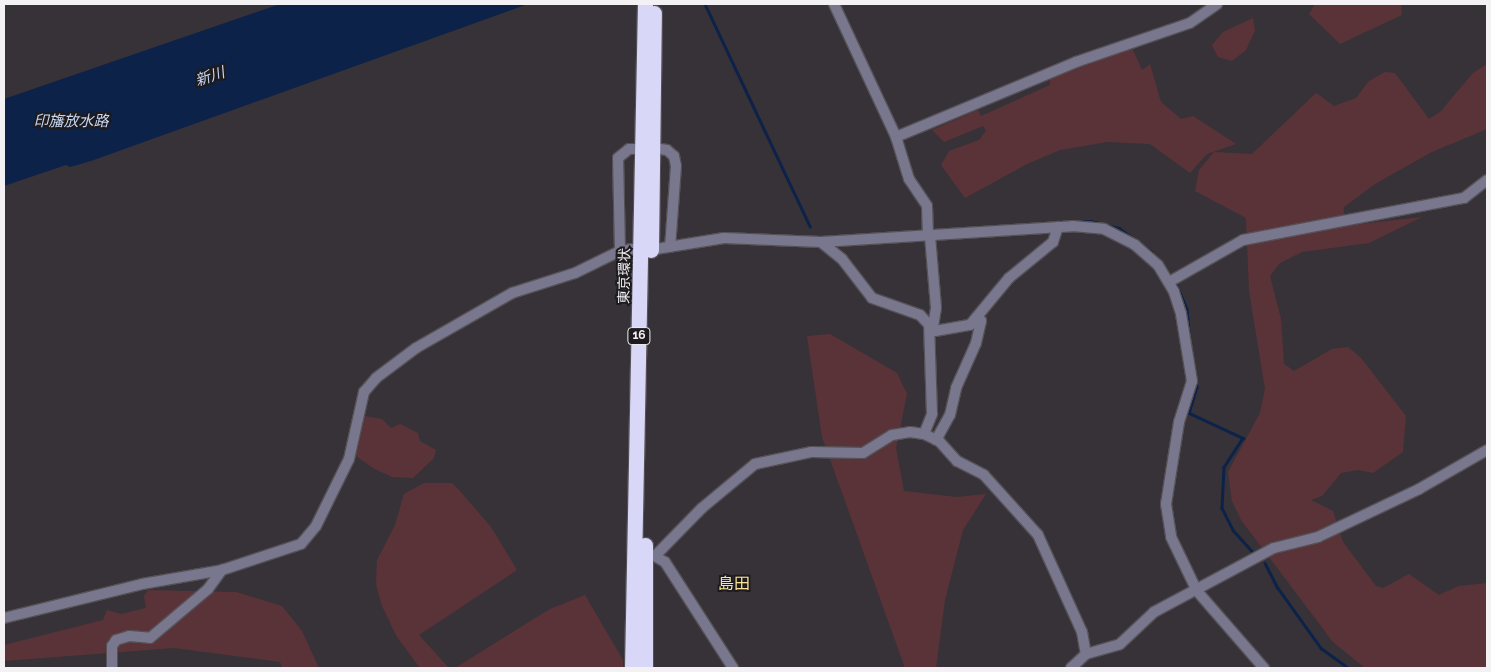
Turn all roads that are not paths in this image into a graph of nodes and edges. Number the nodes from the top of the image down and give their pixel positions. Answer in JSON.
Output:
{"nodes":[{"id":1,"x":644,"y":4,"type":"edge"},
{"id":2,"x":654,"y":4,"type":"edge"},
{"id":3,"x":834,"y":4,"type":"edge"},
{"id":4,"x":1217,"y":4,"type":"edge"},
{"id":5,"x":896,"y":137,"type":"junction"},
{"id":6,"x":647,"y":149,"type":"junction"},
{"id":7,"x":1487,"y":180,"type":"edge"},
{"id":8,"x":1058,"y":227,"type":"junction"},
{"id":9,"x":929,"y":236,"type":"junction"},
{"id":10,"x":821,"y":242,"type":"junction"},
{"id":11,"x":670,"y":247,"type":"junction"},
{"id":12,"x":633,"y":249,"type":"dead end"},
{"id":13,"x":656,"y":249,"type":"dead end"},
{"id":14,"x":620,"y":251,"type":"junction"},
{"id":15,"x":1169,"y":282,"type":"junction"},
{"id":16,"x":977,"y":318,"type":"junction"},
{"id":17,"x":931,"y":325,"type":"junction"},
{"id":18,"x":924,"y":434,"type":"junction"},
{"id":19,"x":936,"y":440,"type":"junction"},
{"id":20,"x":642,"y":446,"type":"junction"},
{"id":21,"x":1487,"y":450,"type":"edge"},
{"id":22,"x":650,"y":554,"type":"junction"},
{"id":23,"x":222,"y":570,"type":"junction"},
{"id":24,"x":640,"y":572,"type":"junction"},
{"id":25,"x":1198,"y":591,"type":"junction"},
{"id":26,"x":4,"y":618,"type":"edge"},
{"id":27,"x":1086,"y":654,"type":"junction"},
{"id":28,"x":112,"y":668,"type":"edge"},
{"id":29,"x":632,"y":668,"type":"edge"},
{"id":30,"x":645,"y":668,"type":"edge"},
{"id":31,"x":733,"y":668,"type":"edge"},
{"id":32,"x":1071,"y":668,"type":"edge"},
{"id":33,"x":1264,"y":668,"type":"edge"}],
"edges":[{"from":1,"to":6,"type":"highway","name":"東京環状","number":"16"},
{"from":2,"to":6,"type":"highway","name":"東京環状","number":"16"},
{"from":3,"to":5,"type":"street"},
{"from":4,"to":5,"type":"street"},
{"from":5,"to":9,"type":"street"},
{"from":6,"to":11,"type":"street"},
{"from":6,"to":14,"type":"street"},
{"from":6,"to":20,"type":"highway","name":"東京環状","number":"16"},
{"from":7,"to":15,"type":"street"},
{"from":8,"to":9,"type":"street"},
{"from":8,"to":15,"type":"street"},
{"from":8,"to":16,"type":"street"},
{"from":9,"to":10,"type":"street"},
{"from":9,"to":17,"type":"street"},
{"from":10,"to":11,"type":"street"},
{"from":10,"to":17,"type":"street"},
{"from":11,"to":13,"type":"street"},
{"from":12,"to":14,"type":"street"},
{"from":14,"to":23,"type":"street"},
{"from":15,"to":25,"type":"street"},
{"from":16,"to":17,"type":"street"},
{"from":16,"to":19,"type":"street"},
{"from":17,"to":18,"type":"street"},
{"from":18,"to":19,"type":"street"},
{"from":18,"to":22,"type":"street"},
{"from":19,"to":27,"type":"street"},
{"from":20,"to":22,"type":"highway","name":"東京環状","number":"16"},
{"from":20,"to":24,"type":"highway","name":"東京環状","number":"16"},
{"from":21,"to":25,"type":"street"},
{"from":22,"to":24,"type":"highway","name":"東京環状","number":"16"},
{"from":22,"to":31,"type":"street"},
{"from":23,"to":26,"type":"street"},
{"from":23,"to":28,"type":"street"},
{"from":24,"to":29,"type":"highway","name":"東京環状","number":"16"},
{"from":24,"to":30,"type":"highway","name":"東京環状","number":"16"},
{"from":25,"to":27,"type":"street"},
{"from":25,"to":33,"type":"street"},
{"from":27,"to":32,"type":"street"}]}
